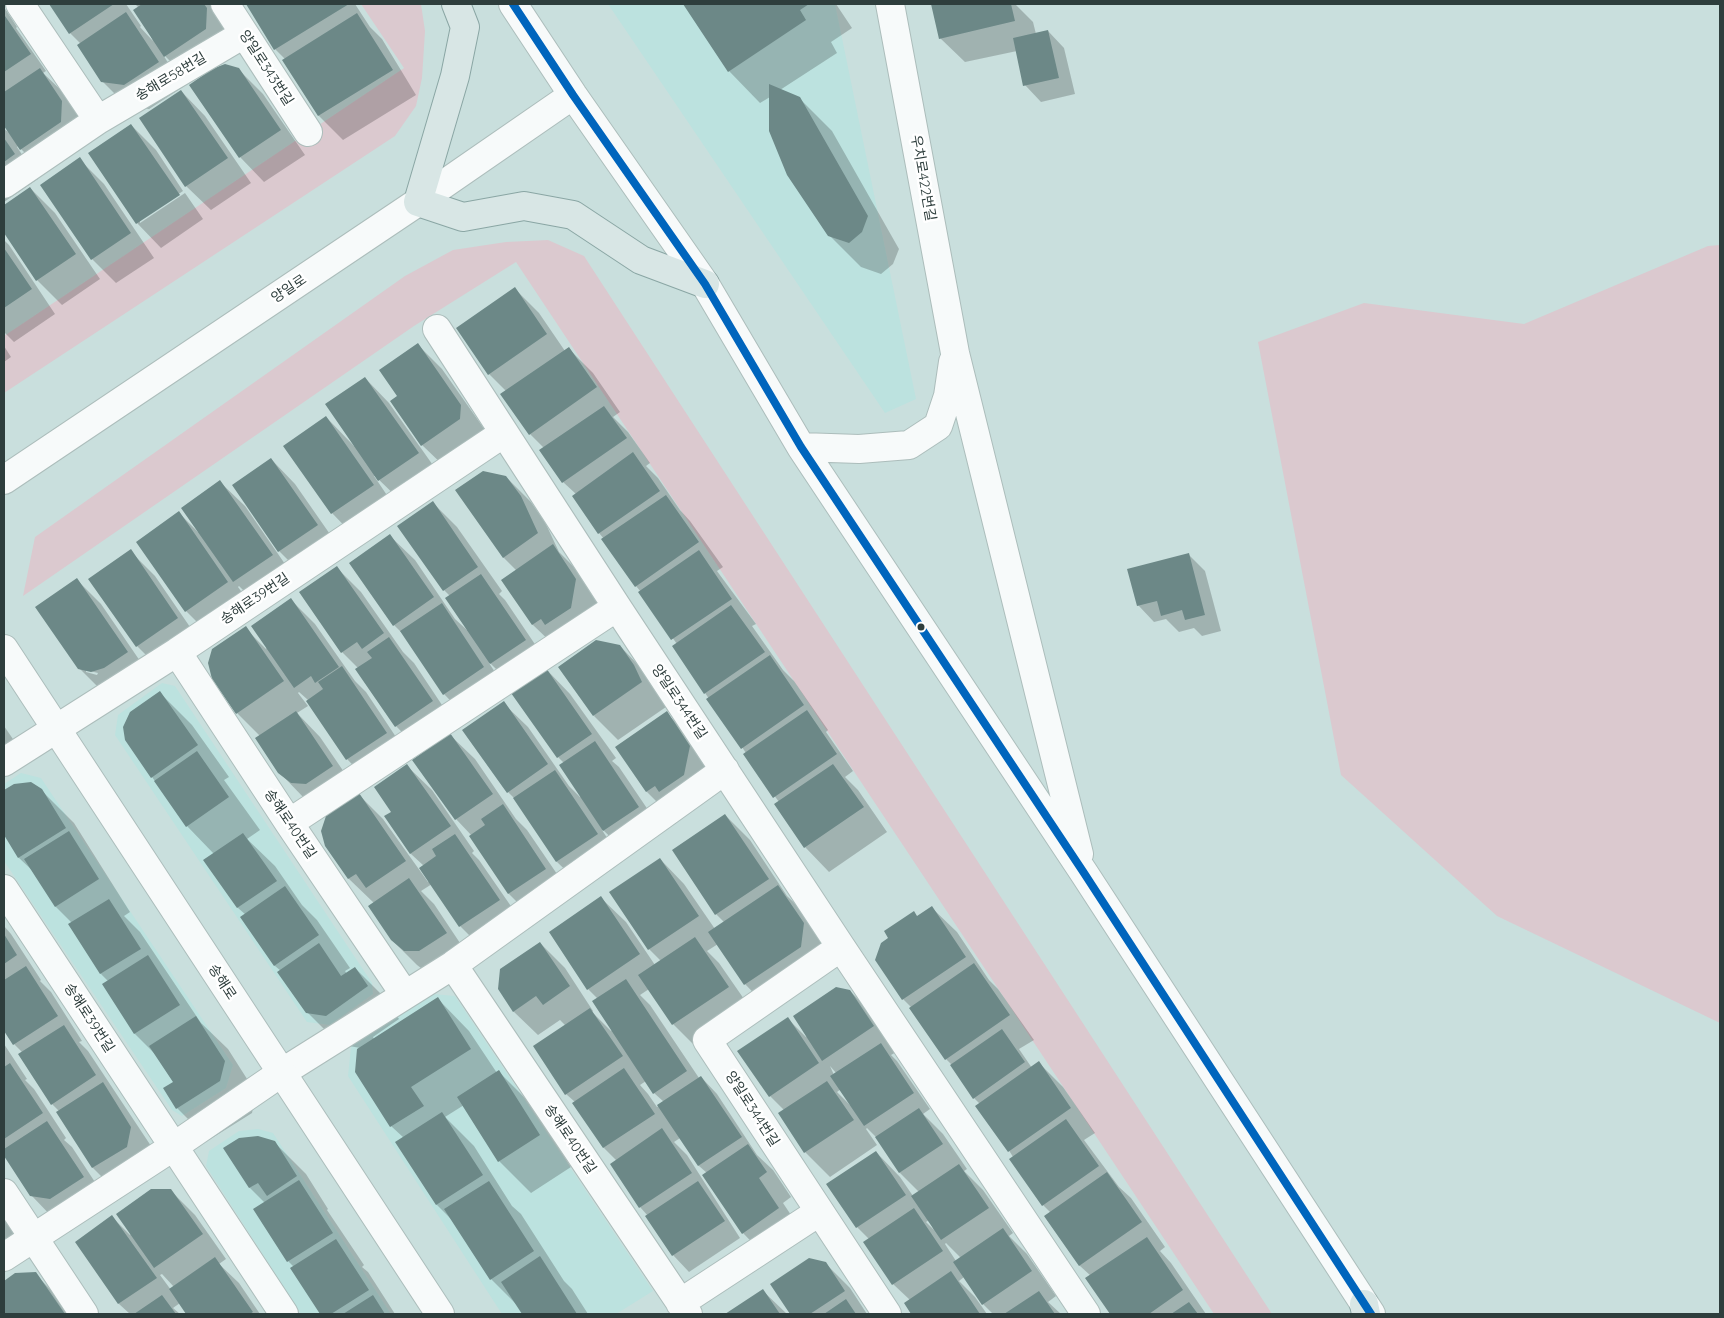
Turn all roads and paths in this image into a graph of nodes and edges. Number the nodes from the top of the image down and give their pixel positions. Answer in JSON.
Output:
{"nodes":[{"id":1,"x":20,"y":4,"type":"edge"},
{"id":2,"x":224,"y":4,"type":"edge"},
{"id":3,"x":456,"y":4,"type":"edge"},
{"id":4,"x":513,"y":4,"type":"edge"},
{"id":5,"x":890,"y":4,"type":"edge"},
{"id":6,"x":244,"y":34,"type":"junction"},
{"id":7,"x":573,"y":95,"type":"junction"},
{"id":8,"x":98,"y":120,"type":"junction"},
{"id":9,"x":308,"y":132,"type":"dead end"},
{"id":10,"x":4,"y":184,"type":"edge"},
{"id":11,"x":418,"y":202,"type":"junction"},
{"id":12,"x":705,"y":284,"type":"junction"},
{"id":13,"x":437,"y":329,"type":"dead end"},
{"id":14,"x":955,"y":353,"type":"junction"},
{"id":15,"x":504,"y":433,"type":"junction"},
{"id":16,"x":801,"y":447,"type":"junction"},
{"id":17,"x":4,"y":480,"type":"edge"},
{"id":18,"x":617,"y":607,"type":"junction"},
{"id":19,"x":4,"y":649,"type":"edge"},
{"id":20,"x":177,"y":652,"type":"junction"},
{"id":21,"x":57,"y":729,"type":"junction"},
{"id":22,"x":4,"y":762,"type":"edge"},
{"id":23,"x":725,"y":770,"type":"junction"},
{"id":24,"x":289,"y":823,"type":"junction"},
{"id":25,"x":1084,"y":873,"type":"junction"},
{"id":26,"x":4,"y":889,"type":"edge"},
{"id":27,"x":841,"y":948,"type":"junction"},
{"id":28,"x":453,"y":964,"type":"junction"},
{"id":29,"x":405,"y":995,"type":"junction"},
{"id":30,"x":282,"y":1073,"type":"junction"},
{"id":31,"x":173,"y":1147,"type":"junction"},
{"id":32,"x":4,"y":1193,"type":"edge"},
{"id":33,"x":819,"y":1212,"type":"junction"},
{"id":34,"x":33,"y":1237,"type":"junction"},
{"id":35,"x":4,"y":1257,"type":"edge"},
{"id":36,"x":684,"y":1309,"type":"edge"},
{"id":37,"x":1367,"y":1311,"type":"edge"},
{"id":38,"x":84,"y":1314,"type":"edge"},
{"id":39,"x":284,"y":1314,"type":"edge"},
{"id":40,"x":440,"y":1314,"type":"edge"},
{"id":41,"x":887,"y":1314,"type":"edge"},
{"id":42,"x":1086,"y":1314,"type":"edge"}],
"edges":[{"from":1,"to":8,"type":"street"},
{"from":2,"to":6,"type":"street","name":"양일로343번길"},
{"from":3,"to":11,"type":"main road"},
{"from":4,"to":7,"type":"street"},
{"from":5,"to":14,"type":"street","name":"우치로422번길"},
{"from":6,"to":8,"type":"street","name":"송해로58번길"},
{"from":6,"to":9,"type":"street","name":"양일로343번길"},
{"from":7,"to":11,"type":"street","name":"양일로"},
{"from":7,"to":12,"type":"street"},
{"from":8,"to":10,"type":"street","name":"송해로58번길"},
{"from":11,"to":12,"type":"main road"},
{"from":11,"to":17,"type":"street","name":"양일로"},
{"from":12,"to":16,"type":"street"},
{"from":13,"to":15,"type":"street","name":"양일로344번길"},
{"from":14,"to":16,"type":"street"},
{"from":14,"to":25,"type":"street","name":"우치로422번길"},
{"from":15,"to":18,"type":"street","name":"양일로344번길"},
{"from":15,"to":20,"type":"street","name":"송해로39번길"},
{"from":16,"to":25,"type":"street"},
{"from":18,"to":23,"type":"street","name":"양일로344번길"},
{"from":18,"to":24,"type":"street"},
{"from":19,"to":21,"type":"street","name":"송해로"},
{"from":20,"to":21,"type":"street","name":"송해로39번길"},
{"from":20,"to":24,"type":"street","name":"송해로40번길"},
{"from":21,"to":22,"type":"street","name":"송해로39번길"},
{"from":21,"to":30,"type":"street","name":"송해로"},
{"from":23,"to":27,"type":"street","name":"양일로344번길"},
{"from":23,"to":28,"type":"street"},
{"from":24,"to":29,"type":"street","name":"송해로40번길"},
{"from":25,"to":37,"type":"street"},
{"from":26,"to":31,"type":"street","name":"송해로39번길"},
{"from":27,"to":33,"type":"street","name":"양일로344번길"},
{"from":27,"to":42,"type":"street","name":"양일로344번길"},
{"from":28,"to":29,"type":"street"},
{"from":28,"to":36,"type":"street","name":"송해로40번길"},
{"from":29,"to":30,"type":"street"},
{"from":30,"to":31,"type":"street"},
{"from":30,"to":40,"type":"street","name":"송해로"},
{"from":31,"to":34,"type":"street"},
{"from":31,"to":39,"type":"street","name":"송해로39번길"},
{"from":32,"to":34,"type":"street"},
{"from":33,"to":36,"type":"street"},
{"from":33,"to":41,"type":"street","name":"양일로344번길"},
{"from":34,"to":35,"type":"street"},
{"from":34,"to":38,"type":"street"}]}
